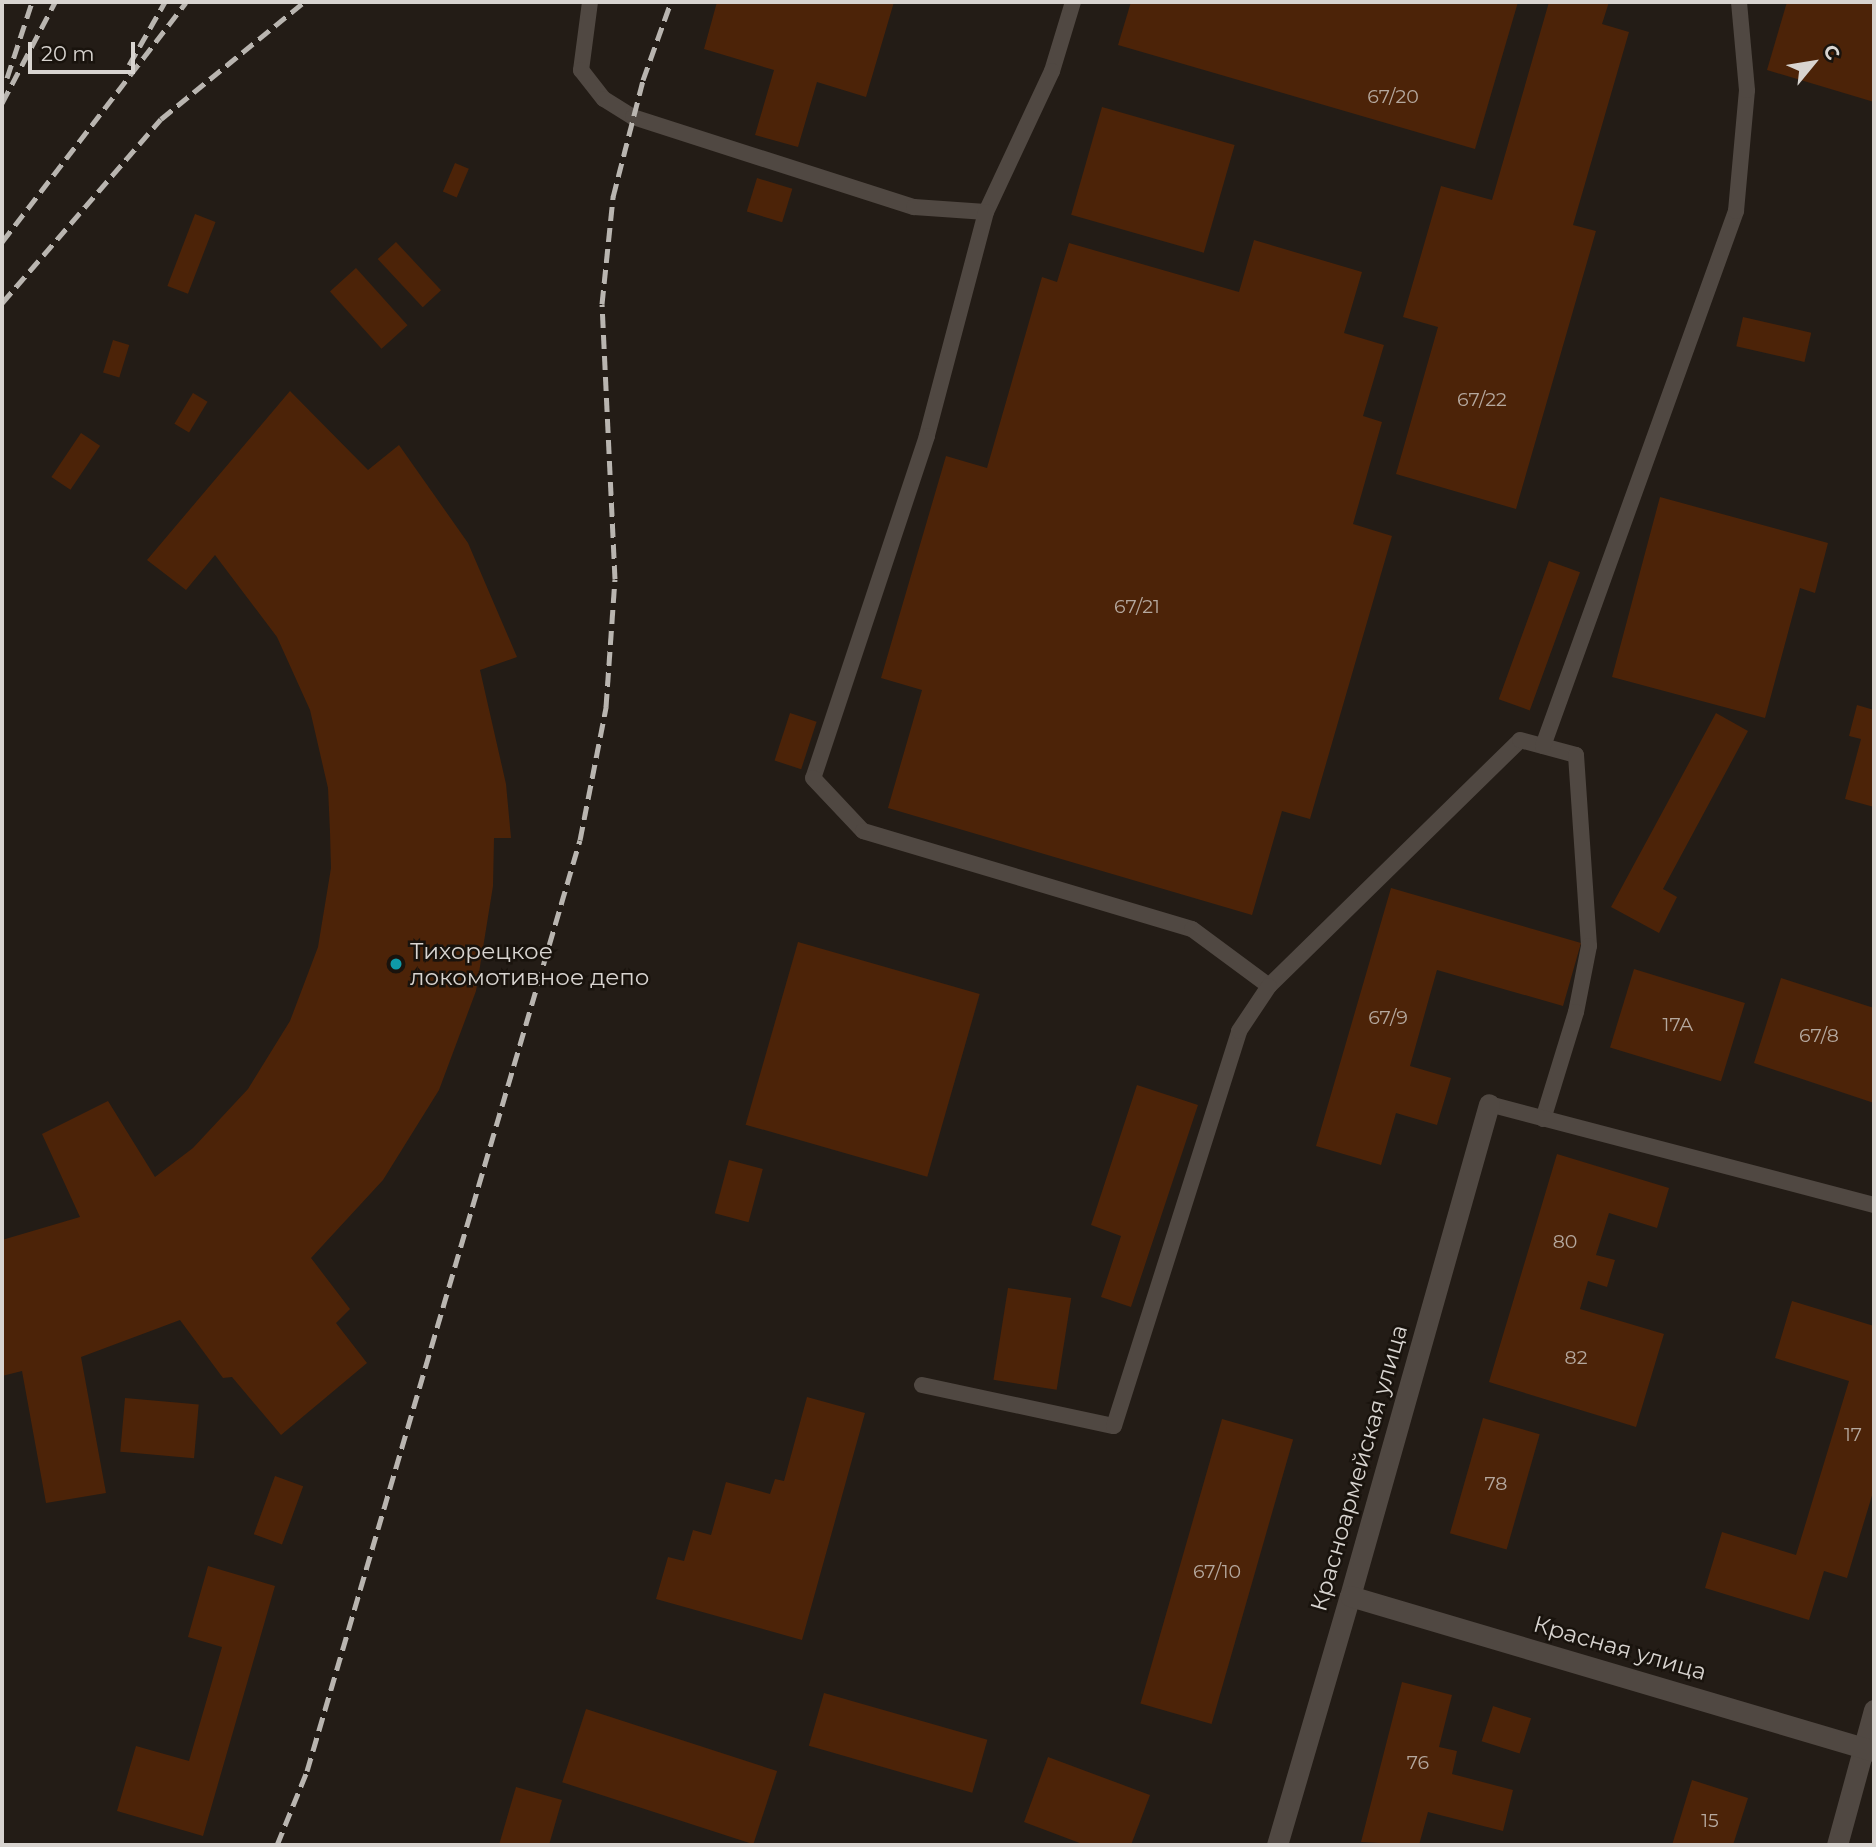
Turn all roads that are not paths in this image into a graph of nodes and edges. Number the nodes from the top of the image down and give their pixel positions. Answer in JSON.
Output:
{"nodes":[{"id":1,"x":590,"y":2,"type":"edge"},
{"id":2,"x":1073,"y":2,"type":"edge"},
{"id":3,"x":1739,"y":2,"type":"edge"},
{"id":4,"x":986,"y":212,"type":"junction"},
{"id":5,"x":1543,"y":746,"type":"junction"},
{"id":6,"x":1269,"y":986,"type":"junction"},
{"id":7,"x":1489,"y":1104,"type":"joint"},
{"id":8,"x":1543,"y":1119,"type":"junction"},
{"id":9,"x":1874,"y":1205,"type":"edge"},
{"id":10,"x":922,"y":1385,"type":"dead end"},
{"id":11,"x":1350,"y":1596,"type":"junction"},
{"id":12,"x":1874,"y":1710,"type":"edge"},
{"id":13,"x":1869,"y":1749,"type":"edge"},
{"id":14,"x":1277,"y":1845,"type":"edge"},
{"id":15,"x":1836,"y":1845,"type":"edge"}],
"edges":[{"from":1,"to":4,"type":"lane"},
{"from":2,"to":4,"type":"lane"},
{"from":3,"to":5,"type":"lane"},
{"from":4,"to":6,"type":"lane"},
{"from":5,"to":6,"type":"lane"},
{"from":5,"to":8,"type":"lane"},
{"from":6,"to":10,"type":"lane"},
{"from":7,"to":8,"type":"lane"},
{"from":7,"to":11,"type":"street","name":"Красноармейская улица"},
{"from":8,"to":9,"type":"lane"},
{"from":11,"to":13,"type":"street","name":"Красная улица"},
{"from":11,"to":14,"type":"street","name":"Красноармейская улица"},
{"from":12,"to":13,"type":"street"},
{"from":13,"to":15,"type":"street"}]}
